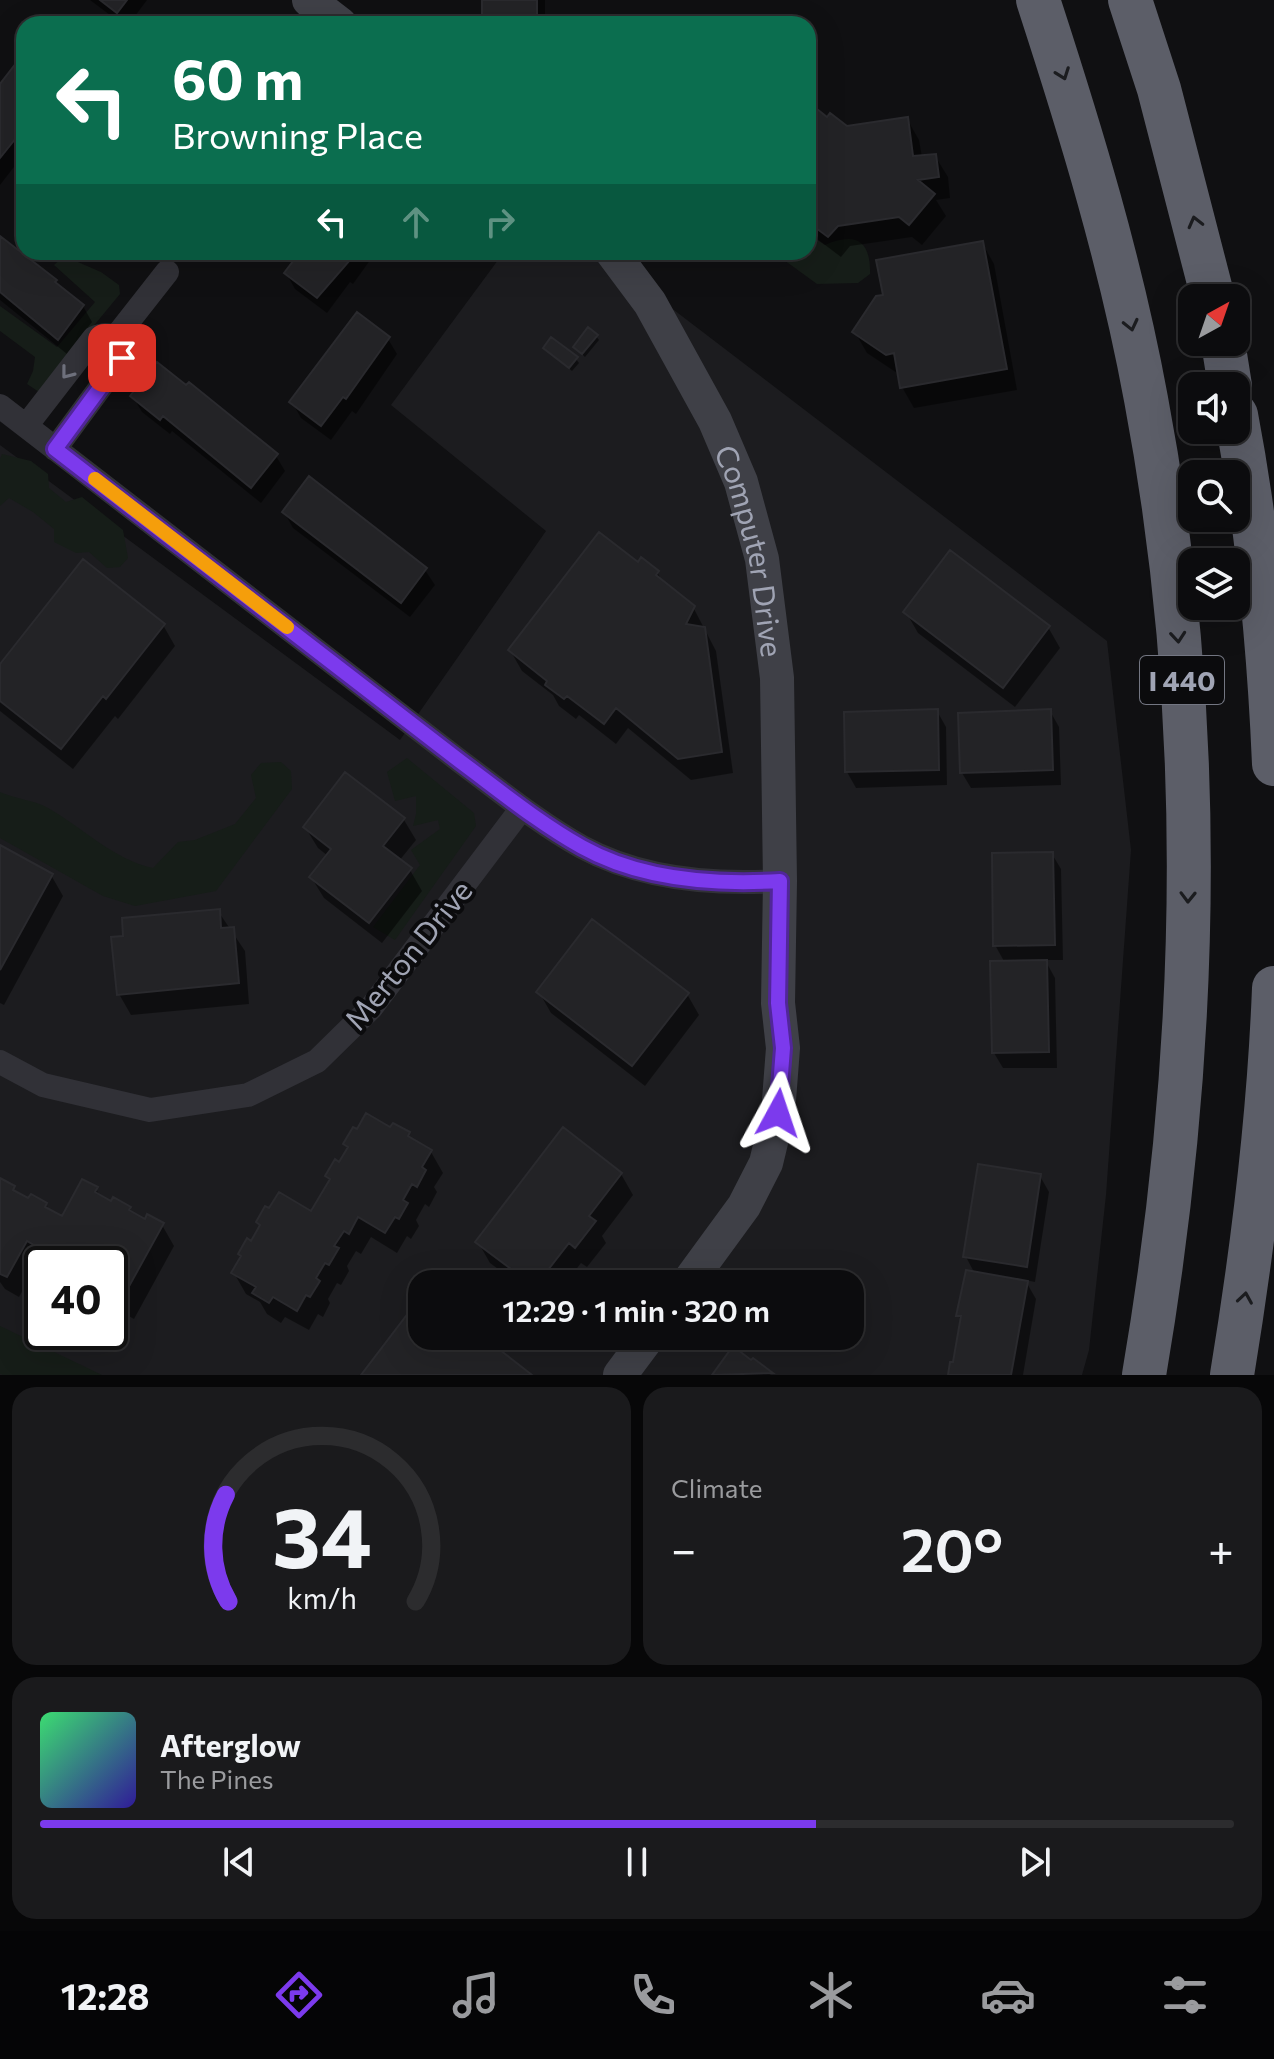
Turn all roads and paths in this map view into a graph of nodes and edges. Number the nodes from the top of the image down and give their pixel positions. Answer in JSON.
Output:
{"nodes":[{"id":1,"x":309,"y":0,"type":"edge"},
{"id":2,"x":1038,"y":0,"type":"edge"},
{"id":3,"x":1130,"y":0,"type":"edge"},
{"id":4,"x":330,"y":16,"type":"edge"},
{"id":5,"x":618,"y":260,"type":"edge"},
{"id":6,"x":167,"y":272,"type":"dead end"},
{"id":7,"x":1209,"y":284,"type":"edge"},
{"id":8,"x":116,"y":337,"type":"junction"},
{"id":9,"x":0,"y":406,"type":"edge"},
{"id":10,"x":26,"y":426,"type":"junction"},
{"id":11,"x":1240,"y":444,"type":"edge"},
{"id":12,"x":55,"y":449,"type":"junction"},
{"id":13,"x":1274,"y":764,"type":"edge"},
{"id":14,"x":522,"y":808,"type":"junction"},
{"id":15,"x":780,"y":881,"type":"junction"},
{"id":16,"x":1274,"y":988,"type":"edge"},
{"id":17,"x":0,"y":1062,"type":"edge"},
{"id":18,"x":697,"y":1270,"type":"edge"},
{"id":19,"x":639,"y":1350,"type":"edge"},
{"id":20,"x":620,"y":1375,"type":"edge"},
{"id":21,"x":1144,"y":1375,"type":"edge"},
{"id":22,"x":1232,"y":1375,"type":"edge"}],
"edges":[{"from":1,"to":4,"type":"street"},
{"from":2,"to":21,"type":"highway","number":"I 440","one_way":true},
{"from":7,"to":3,"type":"highway","one_way":true},
{"from":5,"to":15,"type":"street","name":"Computer Drive"},
{"from":6,"to":8,"type":"street"},
{"from":8,"to":10,"type":"street","one_way":true},
{"from":8,"to":12,"type":"street"},
{"from":9,"to":10,"type":"street"},
{"from":10,"to":12,"type":"street"},
{"from":11,"to":13,"type":"highway","number":"I 440"},
{"from":12,"to":14,"type":"street"},
{"from":14,"to":15,"type":"street"},
{"from":14,"to":17,"type":"street","name":"Merton Drive"},
{"from":15,"to":18,"type":"street","name":"Computer Drive"},
{"from":22,"to":16,"type":"highway","one_way":true},
{"from":19,"to":20,"type":"street"}]}
